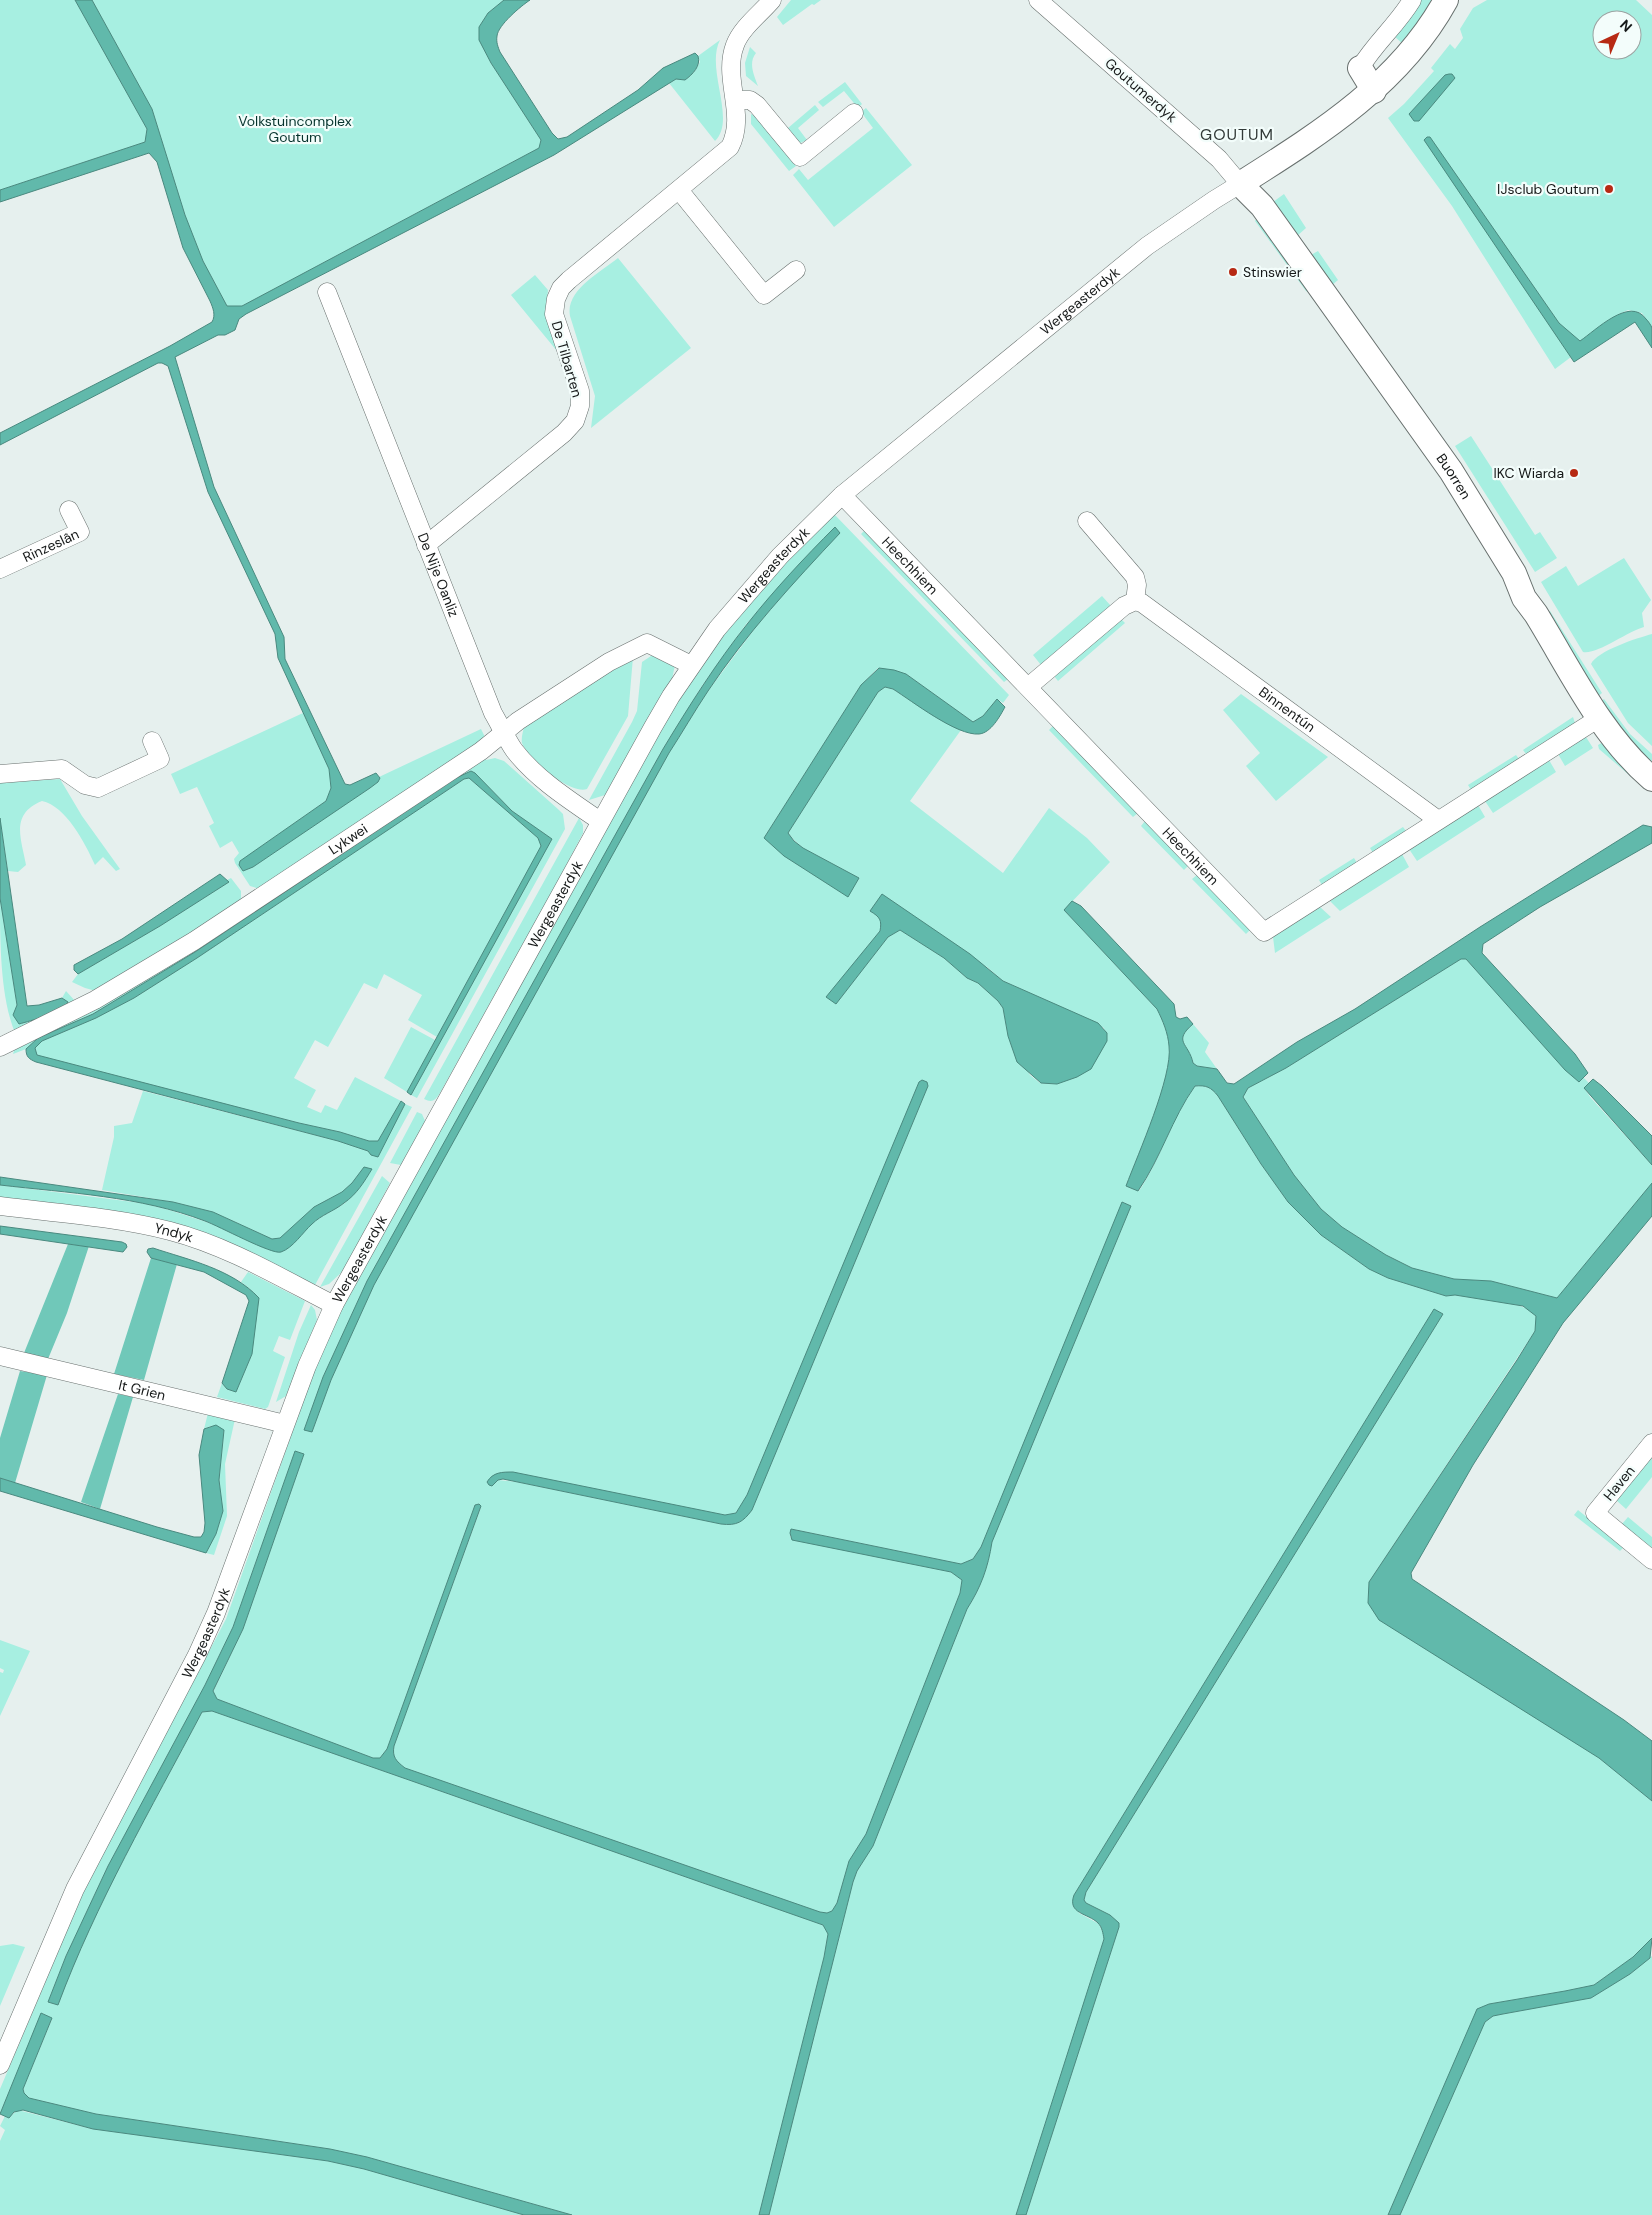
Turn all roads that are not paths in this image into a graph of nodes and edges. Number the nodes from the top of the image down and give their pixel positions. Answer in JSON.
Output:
{"nodes":[{"id":1,"x":772,"y":0,"type":"edge"},
{"id":2,"x":1038,"y":0,"type":"edge"},
{"id":3,"x":1412,"y":0,"type":"edge"},
{"id":4,"x":1446,"y":0,"type":"edge"},
{"id":5,"x":1360,"y":68,"type":"joint"},
{"id":6,"x":1374,"y":91,"type":"junction"},
{"id":7,"x":736,"y":100,"type":"junction"},
{"id":8,"x":854,"y":114,"type":"dead end"},
{"id":9,"x":1240,"y":184,"type":"junction"},
{"id":10,"x":679,"y":190,"type":"junction"},
{"id":11,"x":796,"y":270,"type":"dead end"},
{"id":12,"x":327,"y":292,"type":"dead end"},
{"id":13,"x":842,"y":495,"type":"junction"},
{"id":14,"x":69,"y":510,"type":"dead end"},
{"id":15,"x":1087,"y":521,"type":"dead end"},
{"id":16,"x":426,"y":545,"type":"junction"},
{"id":17,"x":0,"y":569,"type":"edge"},
{"id":18,"x":1135,"y":601,"type":"junction"},
{"id":19,"x":692,"y":665,"type":"junction"},
{"id":20,"x":1028,"y":687,"type":"junction"},
{"id":21,"x":1599,"y":718,"type":"junction"},
{"id":22,"x":504,"y":733,"type":"junction"},
{"id":23,"x":152,"y":741,"type":"dead end"},
{"id":24,"x":0,"y":774,"type":"edge"},
{"id":25,"x":1652,"y":779,"type":"edge"},
{"id":26,"x":1438,"y":820,"type":"junction"},
{"id":27,"x":600,"y":821,"type":"junction"},
{"id":28,"x":0,"y":1047,"type":"edge"},
{"id":29,"x":0,"y":1206,"type":"edge"},
{"id":30,"x":334,"y":1305,"type":"junction"},
{"id":31,"x":0,"y":1356,"type":"edge"},
{"id":32,"x":285,"y":1424,"type":"junction"},
{"id":33,"x":1652,"y":1443,"type":"edge"},
{"id":34,"x":1652,"y":1560,"type":"edge"},
{"id":35,"x":0,"y":2065,"type":"edge"}],
"edges":[{"from":1,"to":7,"type":"street","name":"De Tilbarten"},
{"from":2,"to":9,"type":"street","name":"Goutumerdyk"},
{"from":3,"to":5,"type":"street"},
{"from":4,"to":6,"type":"street","name":"Wergeasterdyk"},
{"from":5,"to":6,"type":"street"},
{"from":6,"to":9,"type":"street","name":"Wergeasterdyk"},
{"from":7,"to":8,"type":"street"},
{"from":7,"to":10,"type":"street","name":"De Tilbarten"},
{"from":9,"to":13,"type":"street","name":"Wergeasterdyk"},
{"from":9,"to":21,"type":"street","name":"Buorren"},
{"from":10,"to":11,"type":"street"},
{"from":10,"to":16,"type":"street","name":"De Tilbarten"},
{"from":12,"to":16,"type":"street","name":"De Nije Oanliz"},
{"from":13,"to":19,"type":"street","name":"Wergeasterdyk"},
{"from":13,"to":20,"type":"street","name":"Heechhiem"},
{"from":14,"to":17,"type":"street","name":"Rinzeslân"},
{"from":15,"to":18,"type":"street"},
{"from":16,"to":22,"type":"street","name":"De Nije Oanliz"},
{"from":18,"to":20,"type":"street"},
{"from":18,"to":26,"type":"street","name":"Binnentún"},
{"from":19,"to":22,"type":"street","name":"Lykwei"},
{"from":19,"to":27,"type":"street","name":"Wergeasterdyk"},
{"from":20,"to":26,"type":"street","name":"Heechhiem"},
{"from":21,"to":25,"type":"street","name":"Buorren"},
{"from":21,"to":26,"type":"street","name":"Heechhiem"},
{"from":22,"to":27,"type":"street","name":"De Nije Oanliz"},
{"from":22,"to":28,"type":"street","name":"Lykwei"},
{"from":23,"to":24,"type":"street"},
{"from":27,"to":30,"type":"street","name":"Wergeasterdyk"},
{"from":29,"to":30,"type":"street","name":"Yndyk"},
{"from":30,"to":32,"type":"street","name":"Wergeasterdyk"},
{"from":31,"to":32,"type":"street","name":"It Grien"},
{"from":32,"to":35,"type":"street","name":"Wergeasterdyk"},
{"from":33,"to":34,"type":"street","name":"Haven"}]}
